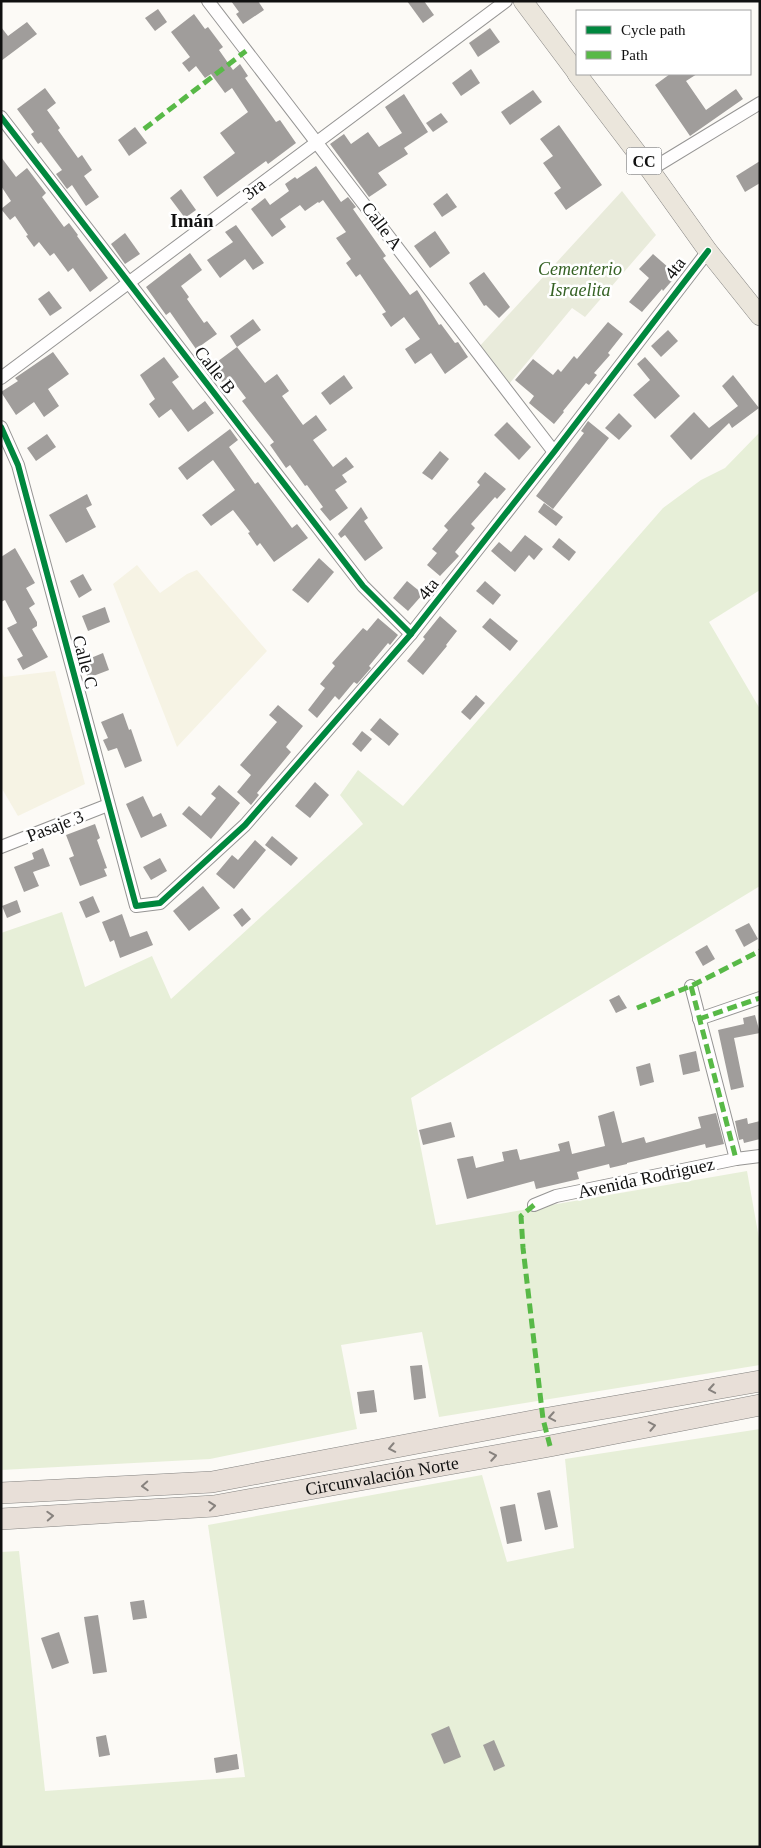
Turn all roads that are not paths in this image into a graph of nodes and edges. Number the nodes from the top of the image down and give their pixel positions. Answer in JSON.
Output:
{"nodes":[{"id":1,"x":208,"y":1,"type":"edge"},
{"id":2,"x":506,"y":1,"type":"edge"},
{"id":3,"x":523,"y":1,"type":"edge"},
{"id":4,"x":576,"y":73,"type":"edge"},
{"id":5,"x":578,"y":75,"type":"edge"},
{"id":6,"x":760,"y":102,"type":"edge"},
{"id":7,"x":1,"y":118,"type":"edge"},
{"id":8,"x":317,"y":142,"type":"junction"},
{"id":9,"x":650,"y":170,"type":"junction"},
{"id":10,"x":708,"y":251,"type":"junction"},
{"id":11,"x":129,"y":283,"type":"junction"},
{"id":12,"x":760,"y":316,"type":"edge"},
{"id":13,"x":1,"y":378,"type":"edge"},
{"id":14,"x":1,"y":427,"type":"edge"},
{"id":15,"x":554,"y":452,"type":"junction"},
{"id":16,"x":411,"y":634,"type":"junction"},
{"id":17,"x":108,"y":805,"type":"junction"},
{"id":18,"x":1,"y":847,"type":"edge"},
{"id":19,"x":136,"y":906,"type":"joint"},
{"id":20,"x":691,"y":986,"type":"dead end"},
{"id":21,"x":760,"y":998,"type":"edge"},
{"id":22,"x":699,"y":1019,"type":"junction"},
{"id":23,"x":760,"y":1156,"type":"edge"},
{"id":24,"x":736,"y":1159,"type":"junction"},
{"id":25,"x":534,"y":1204,"type":"dead end"},
{"id":26,"x":760,"y":1381,"type":"edge"},
{"id":27,"x":760,"y":1405,"type":"edge"},
{"id":28,"x":1,"y":1493,"type":"edge"},
{"id":29,"x":1,"y":1519,"type":"edge"}],
"edges":[{"from":1,"to":8,"type":"street","name":"Calle A"},
{"from":2,"to":8,"type":"street","name":"3ra"},
{"from":3,"to":4,"type":"main road","number":"CC"},
{"from":5,"to":9,"type":"main road","number":"CC"},
{"from":6,"to":9,"type":"street"},
{"from":7,"to":11,"type":"street","name":"Calle B"},
{"from":8,"to":11,"type":"street","name":"3ra"},
{"from":8,"to":15,"type":"street","name":"Calle A"},
{"from":9,"to":10,"type":"main road","number":"CC"},
{"from":10,"to":12,"type":"main road","number":"CC"},
{"from":10,"to":15,"type":"street","name":"4ta"},
{"from":11,"to":13,"type":"street","name":"3ra"},
{"from":11,"to":16,"type":"street","name":"Calle B"},
{"from":14,"to":17,"type":"street","name":"Calle C"},
{"from":15,"to":16,"type":"street","name":"4ta"},
{"from":16,"to":19,"type":"street","name":"4ta"},
{"from":17,"to":18,"type":"street","name":"Pasaje 3"},
{"from":17,"to":19,"type":"street","name":"Calle C"},
{"from":20,"to":22,"type":"street"},
{"from":21,"to":22,"type":"street"},
{"from":22,"to":24,"type":"street"},
{"from":23,"to":24,"type":"street","name":"Avenida Rodriguez"},
{"from":24,"to":25,"type":"street","name":"Avenida Rodriguez"},
{"from":26,"to":28,"type":"highway","name":"Circunvalación Norte","one_way":true},
{"from":29,"to":27,"type":"highway","name":"Circunvalación Norte","one_way":true}]}
